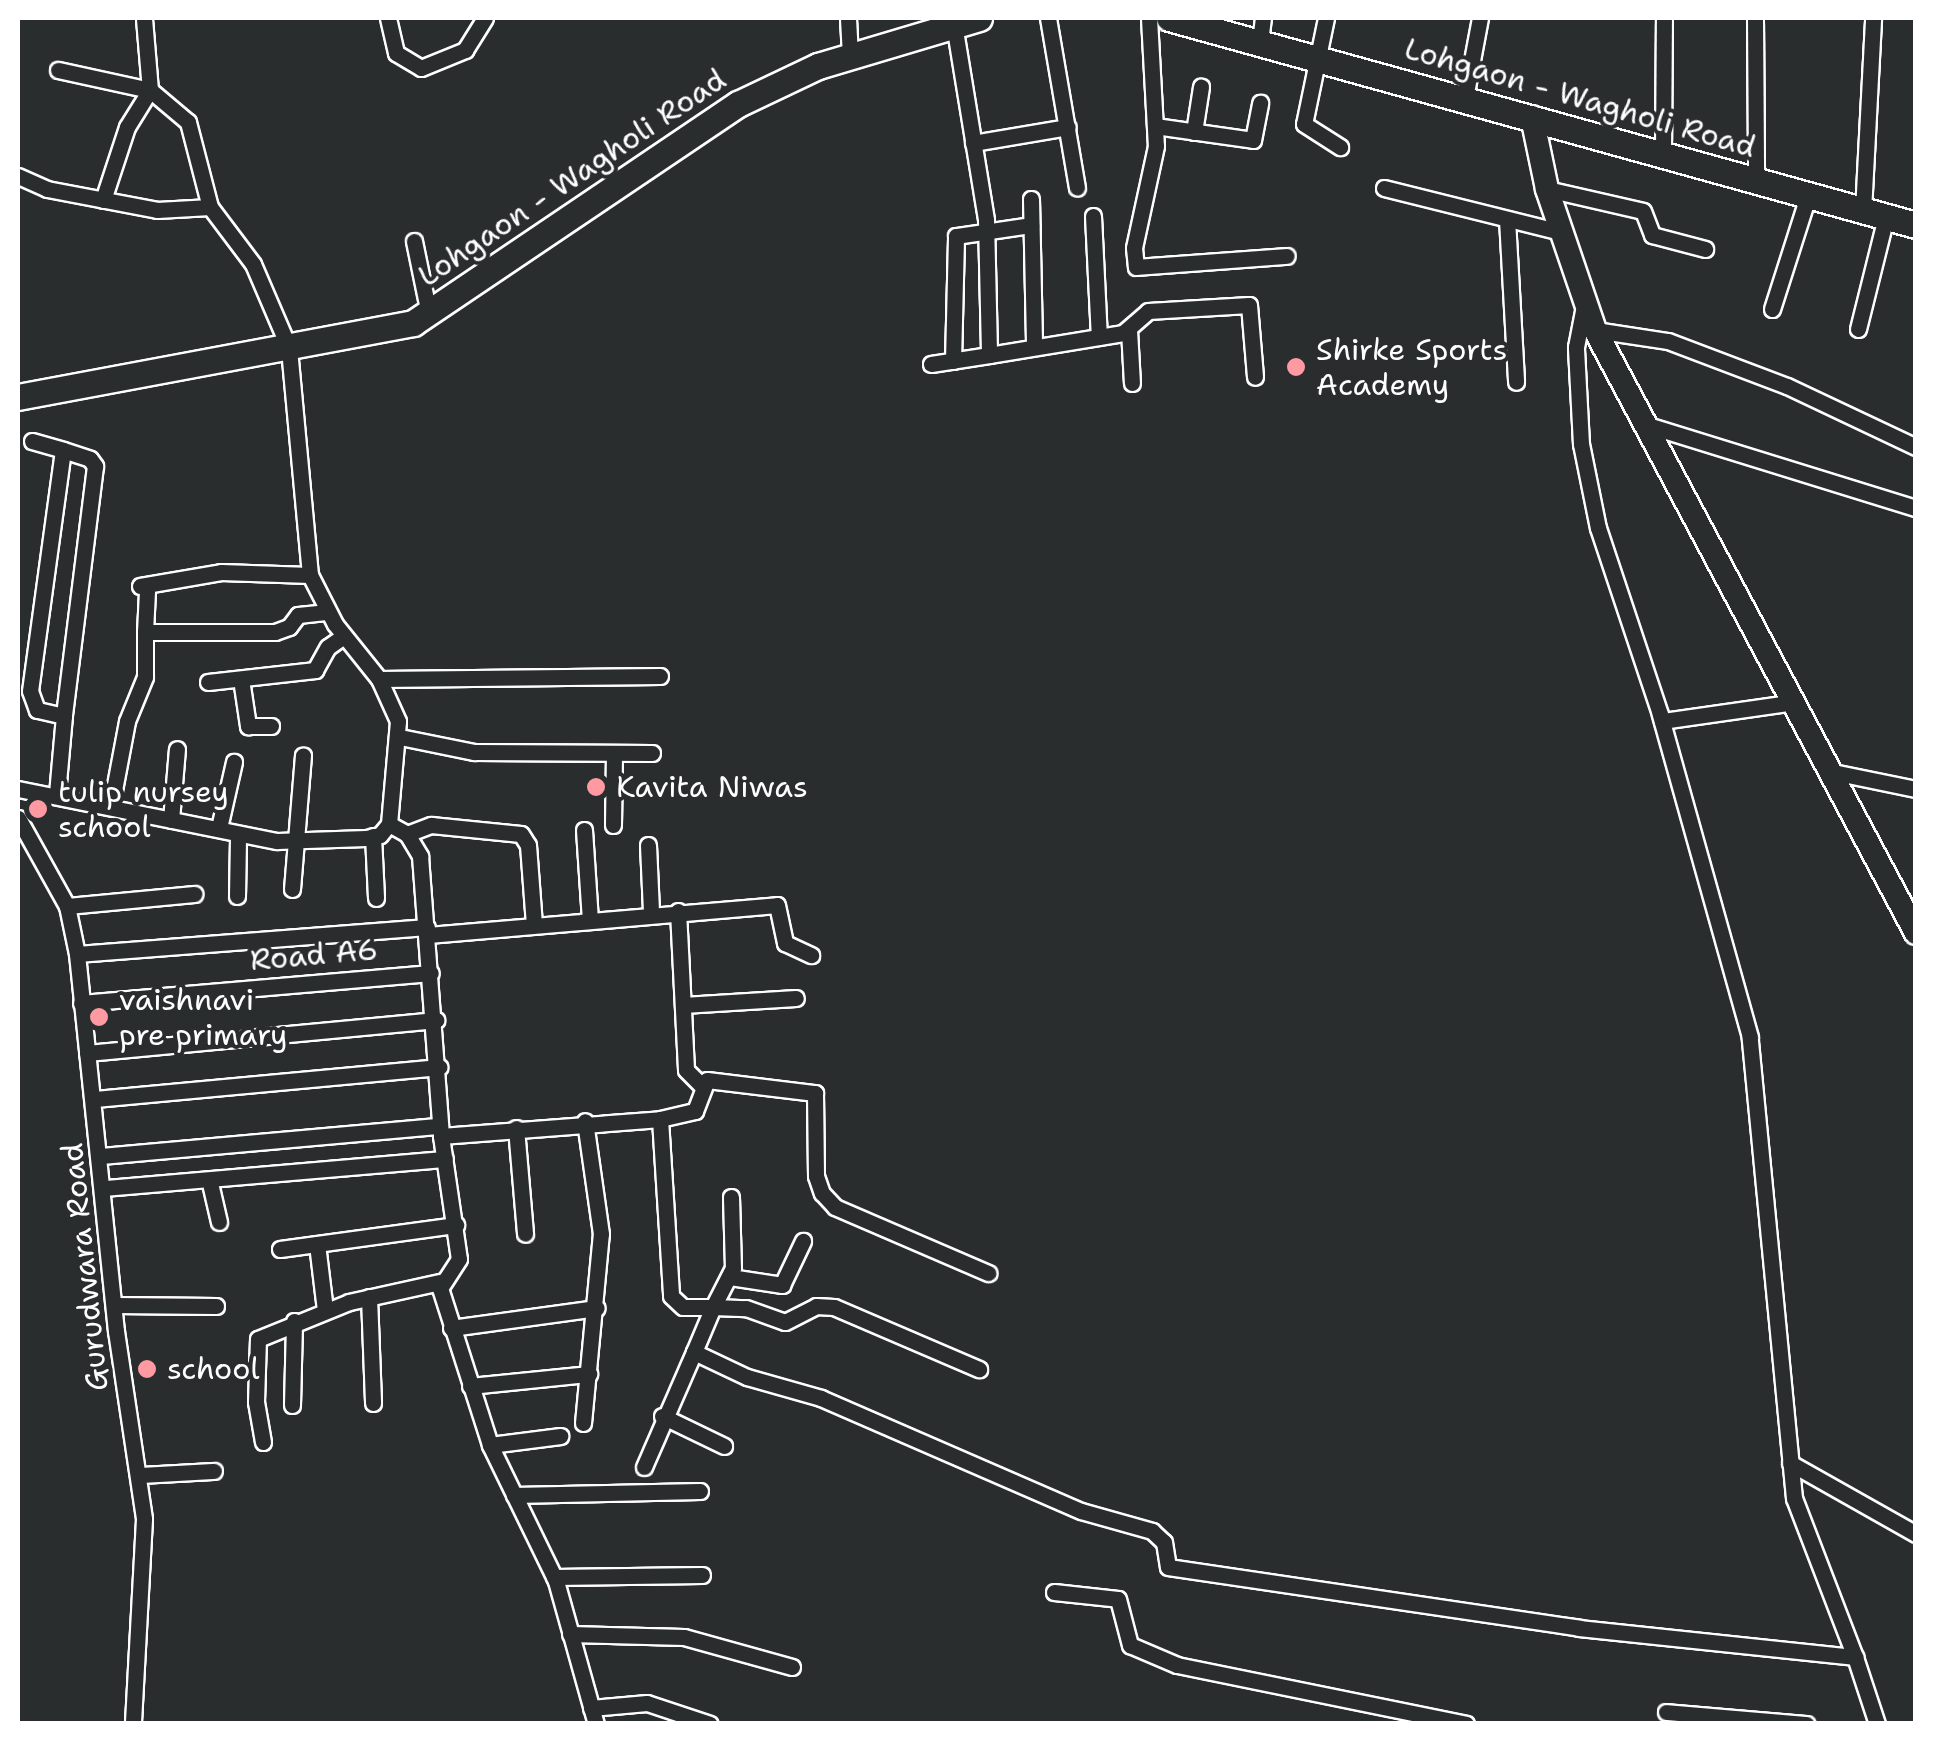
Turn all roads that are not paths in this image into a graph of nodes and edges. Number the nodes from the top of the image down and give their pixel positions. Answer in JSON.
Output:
{"nodes":[{"id":1,"x":144,"y":18,"type":"edge"},
{"id":2,"x":388,"y":18,"type":"edge"},
{"id":3,"x":484,"y":18,"type":"edge"},
{"id":4,"x":848,"y":18,"type":"edge"},
{"id":5,"x":1048,"y":18,"type":"edge"},
{"id":6,"x":1148,"y":18,"type":"edge"},
{"id":7,"x":1169,"y":18,"type":"edge"},
{"id":8,"x":1326,"y":18,"type":"edge"},
{"id":9,"x":1480,"y":18,"type":"edge"},
{"id":10,"x":1664,"y":18,"type":"edge"},
{"id":11,"x":1754,"y":18,"type":"edge"},
{"id":12,"x":1873,"y":18,"type":"edge"},
{"id":13,"x":966,"y":21,"type":"edge"},
{"id":14,"x":1261,"y":30,"type":"edge"},
{"id":15,"x":850,"y":55,"type":"junction"},
{"id":16,"x":1316,"y":58,"type":"junction"},
{"id":17,"x":58,"y":70,"type":"dead end"},
{"id":18,"x":1201,"y":87,"type":"dead end"},
{"id":19,"x":150,"y":90,"type":"junction"},
{"id":20,"x":1465,"y":98,"type":"junction"},
{"id":21,"x":1260,"y":103,"type":"dead end"},
{"id":22,"x":1532,"y":117,"type":"junction"},
{"id":23,"x":1155,"y":126,"type":"junction"},
{"id":24,"x":1068,"y":127,"type":"junction"},
{"id":25,"x":1194,"y":132,"type":"junction"},
{"id":26,"x":973,"y":143,"type":"junction"},
{"id":27,"x":1340,"y":147,"type":"dead end"},
{"id":28,"x":1663,"y":154,"type":"junction"},
{"id":29,"x":18,"y":176,"type":"edge"},
{"id":30,"x":1756,"y":181,"type":"junction"},
{"id":31,"x":1077,"y":188,"type":"dead end"},
{"id":32,"x":1384,"y":188,"type":"dead end"},
{"id":33,"x":1547,"y":189,"type":"junction"},
{"id":34,"x":1808,"y":196,"type":"junction"},
{"id":35,"x":1030,"y":199,"type":"dead end"},
{"id":36,"x":103,"y":200,"type":"junction"},
{"id":37,"x":210,"y":207,"type":"junction"},
{"id":38,"x":1875,"y":214,"type":"junction"},
{"id":39,"x":1093,"y":216,"type":"dead end"},
{"id":40,"x":1507,"y":218,"type":"junction"},
{"id":41,"x":1916,"y":225,"type":"edge"},
{"id":42,"x":1031,"y":226,"type":"junction"},
{"id":43,"x":986,"y":230,"type":"junction"},
{"id":44,"x":1561,"y":232,"type":"junction"},
{"id":45,"x":414,"y":241,"type":"dead end"},
{"id":46,"x":1705,"y":249,"type":"dead end"},
{"id":47,"x":1287,"y":256,"type":"dead end"},
{"id":48,"x":1584,"y":306,"type":"junction"},
{"id":49,"x":1772,"y":309,"type":"dead end"},
{"id":50,"x":429,"y":314,"type":"junction"},
{"id":51,"x":1858,"y":329,"type":"dead end"},
{"id":52,"x":1129,"y":330,"type":"junction"},
{"id":53,"x":1595,"y":330,"type":"junction"},
{"id":54,"x":1099,"y":337,"type":"junction"},
{"id":55,"x":289,"y":348,"type":"junction"},
{"id":56,"x":1034,"y":348,"type":"junction"},
{"id":57,"x":989,"y":355,"type":"junction"},
{"id":58,"x":952,"y":361,"type":"junction"},
{"id":59,"x":930,"y":364,"type":"dead end"},
{"id":60,"x":1256,"y":377,"type":"dead end"},
{"id":61,"x":1516,"y":382,"type":"dead end"},
{"id":62,"x":1132,"y":383,"type":"dead end"},
{"id":63,"x":18,"y":397,"type":"edge"},
{"id":64,"x":1644,"y":424,"type":"junction"},
{"id":65,"x":32,"y":441,"type":"dead end"},
{"id":66,"x":1916,"y":448,"type":"edge"},
{"id":67,"x":62,"y":450,"type":"junction"},
{"id":68,"x":1916,"y":508,"type":"edge"},
{"id":69,"x":310,"y":575,"type":"junction"},
{"id":70,"x":328,"y":612,"type":"junction"},
{"id":71,"x":146,"y":632,"type":"junction"},
{"id":72,"x":344,"y":636,"type":"junction"},
{"id":73,"x":660,"y":676,"type":"dead end"},
{"id":74,"x":241,"y":679,"type":"junction"},
{"id":75,"x":379,"y":679,"type":"junction"},
{"id":76,"x":208,"y":682,"type":"dead end"},
{"id":77,"x":1796,"y":702,"type":"junction"},
{"id":78,"x":64,"y":716,"type":"junction"},
{"id":79,"x":1662,"y":721,"type":"junction"},
{"id":80,"x":271,"y":726,"type":"dead end"},
{"id":81,"x":400,"y":737,"type":"junction"},
{"id":82,"x":177,"y":748,"type":"dead end"},
{"id":83,"x":614,"y":753,"type":"junction"},
{"id":84,"x":652,"y":753,"type":"dead end"},
{"id":85,"x":304,"y":755,"type":"dead end"},
{"id":86,"x":234,"y":762,"type":"dead end"},
{"id":87,"x":1832,"y":772,"type":"junction"},
{"id":88,"x":18,"y":789,"type":"edge"},
{"id":89,"x":1916,"y":789,"type":"edge"},
{"id":90,"x":57,"y":794,"type":"junction"},
{"id":91,"x":111,"y":806,"type":"junction"},
{"id":92,"x":18,"y":818,"type":"edge"},
{"id":93,"x":171,"y":820,"type":"junction"},
{"id":94,"x":390,"y":824,"type":"junction"},
{"id":95,"x":613,"y":825,"type":"dead end"},
{"id":96,"x":219,"y":828,"type":"junction"},
{"id":97,"x":584,"y":830,"type":"dead end"},
{"id":98,"x":407,"y":834,"type":"junction"},
{"id":99,"x":238,"y":836,"type":"junction"},
{"id":100,"x":373,"y":836,"type":"junction"},
{"id":101,"x":292,"y":840,"type":"junction"},
{"id":102,"x":648,"y":845,"type":"dead end"},
{"id":103,"x":292,"y":889,"type":"dead end"},
{"id":104,"x":194,"y":894,"type":"dead end"},
{"id":105,"x":238,"y":896,"type":"dead end"},
{"id":106,"x":376,"y":898,"type":"dead end"},
{"id":107,"x":67,"y":906,"type":"junction"},
{"id":108,"x":678,"y":911,"type":"junction"},
{"id":109,"x":651,"y":912,"type":"junction"},
{"id":110,"x":590,"y":920,"type":"junction"},
{"id":111,"x":534,"y":925,"type":"junction"},
{"id":112,"x":428,"y":931,"type":"junction"},
{"id":113,"x":1916,"y":932,"type":"edge"},
{"id":114,"x":77,"y":954,"type":"junction"},
{"id":115,"x":811,"y":955,"type":"dead end"},
{"id":116,"x":432,"y":973,"type":"junction"},
{"id":117,"x":796,"y":998,"type":"dead end"},
{"id":118,"x":82,"y":1003,"type":"junction"},
{"id":119,"x":682,"y":1005,"type":"junction"},
{"id":120,"x":436,"y":1020,"type":"junction"},
{"id":121,"x":87,"y":1053,"type":"junction"},
{"id":122,"x":440,"y":1067,"type":"junction"},
{"id":123,"x":700,"y":1084,"type":"junction"},
{"id":124,"x":94,"y":1099,"type":"junction"},
{"id":125,"x":660,"y":1119,"type":"junction"},
{"id":126,"x":584,"y":1121,"type":"junction"},
{"id":127,"x":516,"y":1128,"type":"junction"},
{"id":128,"x":441,"y":1131,"type":"junction"},
{"id":129,"x":101,"y":1156,"type":"junction"},
{"id":130,"x":444,"y":1160,"type":"junction"},
{"id":131,"x":210,"y":1183,"type":"junction"},
{"id":132,"x":105,"y":1188,"type":"junction"},
{"id":133,"x":732,"y":1197,"type":"dead end"},
{"id":134,"x":220,"y":1222,"type":"dead end"},
{"id":135,"x":456,"y":1225,"type":"junction"},
{"id":136,"x":525,"y":1234,"type":"dead end"},
{"id":137,"x":803,"y":1241,"type":"dead end"},
{"id":138,"x":316,"y":1244,"type":"junction"},
{"id":139,"x":280,"y":1249,"type":"dead end"},
{"id":140,"x":988,"y":1273,"type":"dead end"},
{"id":141,"x":730,"y":1277,"type":"junction"},
{"id":142,"x":440,"y":1282,"type":"junction"},
{"id":143,"x":369,"y":1297,"type":"junction"},
{"id":144,"x":114,"y":1305,"type":"junction"},
{"id":145,"x":216,"y":1306,"type":"dead end"},
{"id":146,"x":713,"y":1307,"type":"junction"},
{"id":147,"x":597,"y":1308,"type":"junction"},
{"id":148,"x":325,"y":1310,"type":"junction"},
{"id":149,"x":294,"y":1320,"type":"junction"},
{"id":150,"x":451,"y":1328,"type":"junction"},
{"id":151,"x":694,"y":1352,"type":"junction"},
{"id":152,"x":979,"y":1370,"type":"dead end"},
{"id":153,"x":588,"y":1374,"type":"junction"},
{"id":154,"x":470,"y":1386,"type":"junction"},
{"id":155,"x":373,"y":1403,"type":"dead end"},
{"id":156,"x":292,"y":1405,"type":"dead end"},
{"id":157,"x":662,"y":1416,"type":"junction"},
{"id":158,"x":583,"y":1423,"type":"dead end"},
{"id":159,"x":560,"y":1436,"type":"dead end"},
{"id":160,"x":264,"y":1442,"type":"dead end"},
{"id":161,"x":490,"y":1445,"type":"junction"},
{"id":162,"x":724,"y":1446,"type":"dead end"},
{"id":163,"x":1790,"y":1463,"type":"junction"},
{"id":164,"x":644,"y":1467,"type":"dead end"},
{"id":165,"x":214,"y":1471,"type":"dead end"},
{"id":166,"x":139,"y":1474,"type":"junction"},
{"id":167,"x":700,"y":1491,"type":"dead end"},
{"id":168,"x":514,"y":1495,"type":"junction"},
{"id":169,"x":1916,"y":1534,"type":"edge"},
{"id":170,"x":702,"y":1576,"type":"dead end"},
{"id":171,"x":554,"y":1577,"type":"junction"},
{"id":172,"x":1054,"y":1592,"type":"dead end"},
{"id":173,"x":570,"y":1634,"type":"junction"},
{"id":174,"x":1855,"y":1657,"type":"junction"},
{"id":175,"x":792,"y":1667,"type":"dead end"},
{"id":176,"x":1666,"y":1712,"type":"dead end"},
{"id":177,"x":593,"y":1716,"type":"edge"},
{"id":178,"x":134,"y":1724,"type":"edge"},
{"id":179,"x":710,"y":1724,"type":"edge"},
{"id":180,"x":1466,"y":1724,"type":"edge"},
{"id":181,"x":1806,"y":1724,"type":"edge"},
{"id":182,"x":1877,"y":1724,"type":"edge"}],
"edges":[{"from":1,"to":19,"type":"street"},
{"from":2,"to":3,"type":"street"},
{"from":4,"to":15,"type":"street"},
{"from":5,"to":24,"type":"street"},
{"from":6,"to":23,"type":"street"},
{"from":7,"to":14,"type":"main road","name":"Lohgaon - Wagholi Road"},
{"from":8,"to":16,"type":"street"},
{"from":9,"to":20,"type":"street"},
{"from":10,"to":28,"type":"street"},
{"from":11,"to":30,"type":"street"},
{"from":12,"to":38,"type":"street"},
{"from":13,"to":15,"type":"main road","name":"Lohgaon - Wagholi Road"},
{"from":13,"to":26,"type":"street"},
{"from":14,"to":16,"type":"main road","name":"Lohgaon - Wagholi Road"},
{"from":15,"to":50,"type":"main road","name":"Lohgaon - Wagholi Road"},
{"from":16,"to":20,"type":"main road","name":"Lohgaon - Wagholi Road"},
{"from":16,"to":27,"type":"street"},
{"from":17,"to":19,"type":"street"},
{"from":18,"to":25,"type":"street"},
{"from":19,"to":36,"type":"street"},
{"from":19,"to":37,"type":"street"},
{"from":20,"to":22,"type":"main road","name":"Lohgaon - Wagholi Road"},
{"from":21,"to":25,"type":"street"},
{"from":22,"to":28,"type":"main road","name":"Lohgaon - Wagholi Road"},
{"from":22,"to":33,"type":"street"},
{"from":23,"to":25,"type":"street"},
{"from":23,"to":47,"type":"street"},
{"from":24,"to":26,"type":"street"},
{"from":24,"to":31,"type":"street"},
{"from":26,"to":43,"type":"street"},
{"from":28,"to":30,"type":"main road","name":"Lohgaon - Wagholi Road"},
{"from":29,"to":36,"type":"street"},
{"from":30,"to":34,"type":"main road","name":"Lohgaon - Wagholi Road"},
{"from":32,"to":40,"type":"street"},
{"from":33,"to":44,"type":"street"},
{"from":33,"to":46,"type":"street"},
{"from":34,"to":38,"type":"main road","name":"Lohgaon - Wagholi Road"},
{"from":34,"to":49,"type":"street"},
{"from":35,"to":42,"type":"street"},
{"from":36,"to":37,"type":"street"},
{"from":37,"to":55,"type":"street"},
{"from":38,"to":41,"type":"main road","name":"Lohgaon - Wagholi Road"},
{"from":38,"to":51,"type":"street"},
{"from":39,"to":54,"type":"street"},
{"from":40,"to":44,"type":"street"},
{"from":40,"to":61,"type":"street"},
{"from":42,"to":43,"type":"street"},
{"from":42,"to":56,"type":"street"},
{"from":43,"to":57,"type":"street"},
{"from":43,"to":58,"type":"street"},
{"from":44,"to":48,"type":"street"},
{"from":45,"to":50,"type":"street"},
{"from":48,"to":53,"type":"street"},
{"from":48,"to":79,"type":"street"},
{"from":50,"to":55,"type":"main road","name":"Lohgaon - Wagholi Road"},
{"from":52,"to":54,"type":"street"},
{"from":52,"to":60,"type":"street"},
{"from":52,"to":62,"type":"street"},
{"from":53,"to":64,"type":"street"},
{"from":53,"to":66,"type":"street"},
{"from":54,"to":56,"type":"street"},
{"from":55,"to":63,"type":"main road","name":"Lohgaon - Wagholi Road"},
{"from":55,"to":69,"type":"street"},
{"from":56,"to":57,"type":"street"},
{"from":57,"to":58,"type":"street"},
{"from":58,"to":59,"type":"street"},
{"from":64,"to":68,"type":"street"},
{"from":64,"to":77,"type":"street"},
{"from":65,"to":67,"type":"street"},
{"from":67,"to":78,"type":"street"},
{"from":67,"to":78,"type":"street"},
{"from":69,"to":70,"type":"street"},
{"from":69,"to":71,"type":"street"},
{"from":70,"to":71,"type":"street"},
{"from":70,"to":72,"type":"street"},
{"from":71,"to":91,"type":"street"},
{"from":72,"to":74,"type":"street"},
{"from":72,"to":75,"type":"street"},
{"from":73,"to":75,"type":"street"},
{"from":74,"to":76,"type":"street"},
{"from":74,"to":80,"type":"street"},
{"from":75,"to":81,"type":"street"},
{"from":77,"to":79,"type":"street"},
{"from":77,"to":87,"type":"street"},
{"from":78,"to":90,"type":"street"},
{"from":79,"to":163,"type":"street"},
{"from":81,"to":83,"type":"street"},
{"from":81,"to":94,"type":"street"},
{"from":82,"to":93,"type":"street"},
{"from":83,"to":84,"type":"street"},
{"from":83,"to":95,"type":"street"},
{"from":85,"to":101,"type":"street"},
{"from":86,"to":96,"type":"street"},
{"from":87,"to":89,"type":"street"},
{"from":87,"to":113,"type":"street"},
{"from":88,"to":90,"type":"street"},
{"from":90,"to":91,"type":"street"},
{"from":91,"to":93,"type":"street"},
{"from":92,"to":107,"type":"street","name":"Gurudwara Road"},
{"from":93,"to":96,"type":"street"},
{"from":94,"to":98,"type":"street"},
{"from":94,"to":100,"type":"street"},
{"from":96,"to":99,"type":"street"},
{"from":97,"to":110,"type":"street"},
{"from":98,"to":111,"type":"street"},
{"from":98,"to":112,"type":"street"},
{"from":99,"to":101,"type":"street"},
{"from":99,"to":105,"type":"street"},
{"from":100,"to":101,"type":"street"},
{"from":100,"to":106,"type":"street"},
{"from":101,"to":103,"type":"street"},
{"from":102,"to":109,"type":"street"},
{"from":104,"to":107,"type":"street"},
{"from":107,"to":114,"type":"street","name":"Gurudwara Road"},
{"from":108,"to":109,"type":"street"},
{"from":108,"to":115,"type":"street"},
{"from":108,"to":119,"type":"street"},
{"from":109,"to":110,"type":"street"},
{"from":110,"to":111,"type":"street"},
{"from":111,"to":112,"type":"street"},
{"from":112,"to":114,"type":"street"},
{"from":112,"to":116,"type":"street"},
{"from":114,"to":118,"type":"street","name":"Gurudwara Road"},
{"from":116,"to":118,"type":"street","name":"Road A6"},
{"from":116,"to":120,"type":"street"},
{"from":117,"to":119,"type":"street"},
{"from":118,"to":121,"type":"street","name":"Gurudwara Road"},
{"from":119,"to":123,"type":"street"},
{"from":120,"to":121,"type":"street"},
{"from":120,"to":122,"type":"street"},
{"from":121,"to":124,"type":"street","name":"Gurudwara Road"},
{"from":122,"to":124,"type":"street"},
{"from":122,"to":128,"type":"street"},
{"from":123,"to":125,"type":"street"},
{"from":123,"to":140,"type":"street"},
{"from":124,"to":129,"type":"street","name":"Gurudwara Road"},
{"from":125,"to":126,"type":"street"},
{"from":125,"to":146,"type":"street"},
{"from":126,"to":127,"type":"street"},
{"from":126,"to":147,"type":"street"},
{"from":127,"to":128,"type":"street"},
{"from":127,"to":136,"type":"street"},
{"from":128,"to":129,"type":"street"},
{"from":128,"to":130,"type":"street"},
{"from":129,"to":132,"type":"street","name":"Gurudwara Road"},
{"from":130,"to":131,"type":"street"},
{"from":130,"to":135,"type":"street"},
{"from":131,"to":132,"type":"street"},
{"from":131,"to":134,"type":"street"},
{"from":132,"to":144,"type":"street","name":"Gurudwara Road"},
{"from":133,"to":141,"type":"street"},
{"from":135,"to":138,"type":"street"},
{"from":135,"to":142,"type":"street"},
{"from":137,"to":141,"type":"street"},
{"from":138,"to":139,"type":"street"},
{"from":138,"to":148,"type":"street"},
{"from":141,"to":146,"type":"street"},
{"from":142,"to":143,"type":"street"},
{"from":142,"to":150,"type":"street"},
{"from":143,"to":148,"type":"street"},
{"from":143,"to":155,"type":"street"},
{"from":144,"to":145,"type":"street"},
{"from":144,"to":166,"type":"street","name":"Gurudwara Road"},
{"from":146,"to":151,"type":"street"},
{"from":146,"to":152,"type":"street"},
{"from":147,"to":150,"type":"street"},
{"from":147,"to":153,"type":"street"},
{"from":148,"to":149,"type":"street"},
{"from":149,"to":156,"type":"street"},
{"from":149,"to":160,"type":"street"},
{"from":150,"to":154,"type":"street"},
{"from":151,"to":157,"type":"street"},
{"from":151,"to":174,"type":"street"},
{"from":153,"to":154,"type":"street"},
{"from":153,"to":158,"type":"street"},
{"from":154,"to":161,"type":"street"},
{"from":157,"to":162,"type":"street"},
{"from":157,"to":164,"type":"street"},
{"from":159,"to":161,"type":"street"},
{"from":161,"to":168,"type":"street"},
{"from":163,"to":169,"type":"street"},
{"from":163,"to":174,"type":"street"},
{"from":165,"to":166,"type":"street"},
{"from":166,"to":178,"type":"street","name":"Gurudwara Road"},
{"from":167,"to":168,"type":"street"},
{"from":168,"to":171,"type":"street"},
{"from":170,"to":171,"type":"street"},
{"from":171,"to":173,"type":"street"},
{"from":172,"to":180,"type":"street"},
{"from":173,"to":175,"type":"street"},
{"from":173,"to":177,"type":"street"},
{"from":174,"to":182,"type":"street"},
{"from":176,"to":181,"type":"street"},
{"from":177,"to":179,"type":"street"}]}
